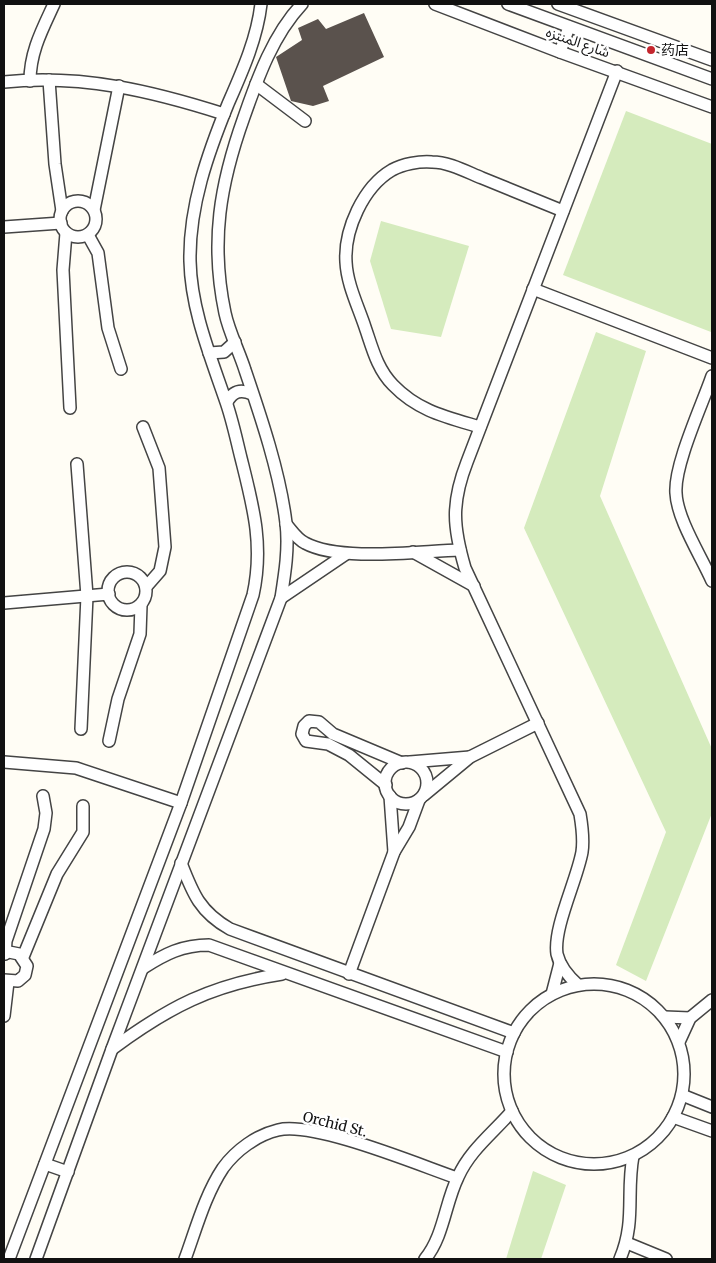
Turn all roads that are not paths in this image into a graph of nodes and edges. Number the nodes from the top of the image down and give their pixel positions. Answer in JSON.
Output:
{"nodes":[{"id":1,"x":54,"y":4,"type":"edge"},
{"id":2,"x":261,"y":4,"type":"edge"},
{"id":3,"x":302,"y":4,"type":"edge"},
{"id":4,"x":435,"y":4,"type":"edge"},
{"id":5,"x":508,"y":4,"type":"edge"},
{"id":6,"x":558,"y":4,"type":"edge"},
{"id":7,"x":569,"y":27,"type":"junction"},
{"id":8,"x":560,"y":52,"type":"junction"},
{"id":9,"x":712,"y":60,"type":"edge"},
{"id":10,"x":617,"y":71,"type":"junction"},
{"id":11,"x":712,"y":79,"type":"edge"},
{"id":12,"x":49,"y":80,"type":"junction"},
{"id":13,"x":30,"y":81,"type":"junction"},
{"id":14,"x":4,"y":82,"type":"edge"},
{"id":15,"x":256,"y":84,"type":"junction"},
{"id":16,"x":118,"y":86,"type":"junction"},
{"id":17,"x":712,"y":107,"type":"edge"},
{"id":18,"x":224,"y":114,"type":"junction"},
{"id":19,"x":305,"y":121,"type":"dead end"},
{"id":20,"x":94,"y":210,"type":"junction"},
{"id":21,"x":62,"y":211,"type":"junction"},
{"id":22,"x":563,"y":211,"type":"junction"},
{"id":23,"x":4,"y":227,"type":"edge"},
{"id":24,"x":63,"y":228,"type":"junction"},
{"id":25,"x":88,"y":235,"type":"junction"},
{"id":26,"x":533,"y":289,"type":"junction"},
{"id":27,"x":235,"y":342,"type":"junction"},
{"id":28,"x":209,"y":353,"type":"junction"},
{"id":29,"x":712,"y":358,"type":"edge"},
{"id":30,"x":121,"y":369,"type":"dead end"},
{"id":31,"x":712,"y":376,"type":"edge"},
{"id":32,"x":252,"y":394,"type":"junction"},
{"id":33,"x":226,"y":402,"type":"junction"},
{"id":34,"x":70,"y":408,"type":"dead end"},
{"id":35,"x":143,"y":427,"type":"dead end"},
{"id":36,"x":480,"y":427,"type":"junction"},
{"id":37,"x":77,"y":464,"type":"dead end"},
{"id":38,"x":286,"y":524,"type":"junction"},
{"id":39,"x":460,"y":550,"type":"junction"},
{"id":40,"x":412,"y":552,"type":"junction"},
{"id":41,"x":346,"y":554,"type":"junction"},
{"id":42,"x":712,"y":581,"type":"edge"},
{"id":43,"x":474,"y":586,"type":"junction"},
{"id":44,"x":146,"y":587,"type":"junction"},
{"id":45,"x":109,"y":594,"type":"junction"},
{"id":46,"x":87,"y":596,"type":"junction"},
{"id":47,"x":281,"y":598,"type":"junction"},
{"id":48,"x":4,"y":603,"type":"edge"},
{"id":49,"x":141,"y":605,"type":"junction"},
{"id":50,"x":538,"y":723,"type":"junction"},
{"id":51,"x":81,"y":729,"type":"dead end"},
{"id":52,"x":109,"y":741,"type":"dead end"},
{"id":53,"x":470,"y":756,"type":"junction"},
{"id":54,"x":4,"y":762,"type":"edge"},
{"id":55,"x":406,"y":762,"type":"junction"},
{"id":56,"x":386,"y":785,"type":"junction"},
{"id":57,"x":43,"y":796,"type":"dead end"},
{"id":58,"x":390,"y":796,"type":"junction"},
{"id":59,"x":421,"y":798,"type":"junction"},
{"id":60,"x":181,"y":803,"type":"junction"},
{"id":61,"x":83,"y":806,"type":"dead end"},
{"id":62,"x":394,"y":852,"type":"junction"},
{"id":63,"x":182,"y":863,"type":"junction"},
{"id":64,"x":4,"y":954,"type":"edge"},
{"id":65,"x":23,"y":957,"type":"junction"},
{"id":66,"x":560,"y":963,"type":"junction"},
{"id":67,"x":143,"y":968,"type":"junction"},
{"id":68,"x":283,"y":973,"type":"junction"},
{"id":69,"x":349,"y":974,"type":"junction"},
{"id":70,"x":6,"y":982,"type":"edge"},
{"id":71,"x":578,"y":985,"type":"junction"},
{"id":72,"x":552,"y":994,"type":"junction"},
{"id":73,"x":712,"y":1000,"type":"edge"},
{"id":74,"x":4,"y":1016,"type":"edge"},
{"id":75,"x":665,"y":1018,"type":"junction"},
{"id":76,"x":690,"y":1018,"type":"junction"},
{"id":77,"x":514,"y":1033,"type":"junction"},
{"id":78,"x":679,"y":1042,"type":"junction"},
{"id":79,"x":112,"y":1048,"type":"junction"},
{"id":80,"x":507,"y":1052,"type":"junction"},
{"id":81,"x":682,"y":1095,"type":"junction"},
{"id":82,"x":712,"y":1107,"type":"edge"},
{"id":83,"x":512,"y":1112,"type":"junction"},
{"id":84,"x":673,"y":1118,"type":"junction"},
{"id":85,"x":520,"y":1125,"type":"junction"},
{"id":86,"x":712,"y":1132,"type":"edge"},
{"id":87,"x":492,"y":1135,"type":"junction"},
{"id":88,"x":633,"y":1156,"type":"junction"},
{"id":89,"x":614,"y":1162,"type":"junction"},
{"id":90,"x":45,"y":1164,"type":"junction"},
{"id":91,"x":68,"y":1172,"type":"junction"},
{"id":92,"x":457,"y":1178,"type":"junction"},
{"id":93,"x":629,"y":1183,"type":"junction"},
{"id":94,"x":627,"y":1243,"type":"junction"},
{"id":95,"x":10,"y":1259,"type":"edge"},
{"id":96,"x":36,"y":1259,"type":"edge"},
{"id":97,"x":185,"y":1259,"type":"edge"},
{"id":98,"x":425,"y":1259,"type":"edge"},
{"id":99,"x":620,"y":1259,"type":"edge"},
{"id":100,"x":666,"y":1259,"type":"edge"}],
"edges":[{"from":1,"to":13,"type":"street"},
{"from":2,"to":18,"type":"street"},
{"from":3,"to":15,"type":"street"},
{"from":4,"to":8,"type":"street","name":"شارع المنتزه"},
{"from":5,"to":7,"type":"street","name":"شارع المنتزه"},
{"from":6,"to":9,"type":"street"},
{"from":7,"to":8,"type":"street"},
{"from":7,"to":11,"type":"street","name":"شارع المنتزه"},
{"from":8,"to":10,"type":"street","name":"شارع المنتزه"},
{"from":10,"to":17,"type":"street","name":"شارع المنتزه"},
{"from":10,"to":22,"type":"street"},
{"from":12,"to":13,"type":"street"},
{"from":12,"to":16,"type":"street"},
{"from":12,"to":21,"type":"street"},
{"from":13,"to":14,"type":"street"},
{"from":15,"to":19,"type":"street"},
{"from":15,"to":27,"type":"street"},
{"from":16,"to":18,"type":"street"},
{"from":16,"to":20,"type":"street"},
{"from":18,"to":28,"type":"street"},
{"from":20,"to":21,"type":"street"},
{"from":20,"to":25,"type":"street"},
{"from":21,"to":24,"type":"street"},
{"from":22,"to":26,"type":"street"},
{"from":22,"to":36,"type":"street"},
{"from":23,"to":24,"type":"street"},
{"from":24,"to":25,"type":"street"},
{"from":24,"to":34,"type":"street"},
{"from":25,"to":30,"type":"street"},
{"from":26,"to":29,"type":"street"},
{"from":26,"to":36,"type":"street"},
{"from":27,"to":28,"type":"street"},
{"from":27,"to":32,"type":"street"},
{"from":28,"to":33,"type":"street"},
{"from":31,"to":42,"type":"street"},
{"from":32,"to":33,"type":"street"},
{"from":32,"to":38,"type":"street"},
{"from":33,"to":60,"type":"street"},
{"from":35,"to":44,"type":"street"},
{"from":36,"to":39,"type":"street"},
{"from":37,"to":46,"type":"street"},
{"from":38,"to":41,"type":"street"},
{"from":38,"to":47,"type":"street"},
{"from":39,"to":40,"type":"street"},
{"from":39,"to":43,"type":"street"},
{"from":40,"to":41,"type":"street"},
{"from":40,"to":43,"type":"street"},
{"from":41,"to":47,"type":"street"},
{"from":43,"to":50,"type":"street"},
{"from":44,"to":45,"type":"street"},
{"from":44,"to":49,"type":"street"},
{"from":45,"to":46,"type":"street"},
{"from":45,"to":49,"type":"street"},
{"from":46,"to":48,"type":"street"},
{"from":46,"to":51,"type":"street"},
{"from":47,"to":63,"type":"street"},
{"from":49,"to":52,"type":"street"},
{"from":50,"to":53,"type":"street"},
{"from":50,"to":66,"type":"street"},
{"from":53,"to":55,"type":"street"},
{"from":53,"to":59,"type":"street"},
{"from":54,"to":60,"type":"street"},
{"from":55,"to":56,"type":"street"},
{"from":55,"to":56,"type":"street"},
{"from":55,"to":59,"type":"street"},
{"from":56,"to":58,"type":"street"},
{"from":57,"to":64,"type":"street"},
{"from":58,"to":59,"type":"street"},
{"from":58,"to":62,"type":"street"},
{"from":59,"to":62,"type":"street"},
{"from":60,"to":90,"type":"street"},
{"from":61,"to":65,"type":"street"},
{"from":62,"to":69,"type":"street"},
{"from":63,"to":67,"type":"street"},
{"from":63,"to":69,"type":"street"},
{"from":64,"to":65,"type":"street"},
{"from":65,"to":70,"type":"street"},
{"from":66,"to":71,"type":"street"},
{"from":66,"to":72,"type":"street"},
{"from":67,"to":68,"type":"street"},
{"from":67,"to":79,"type":"street"},
{"from":68,"to":79,"type":"street"},
{"from":68,"to":80,"type":"street"},
{"from":69,"to":77,"type":"street"},
{"from":70,"to":74,"type":"street"},
{"from":71,"to":72,"type":"street"},
{"from":71,"to":75,"type":"street"},
{"from":72,"to":77,"type":"street"},
{"from":73,"to":76,"type":"street"},
{"from":75,"to":76,"type":"street"},
{"from":75,"to":78,"type":"street"},
{"from":76,"to":78,"type":"street"},
{"from":77,"to":80,"type":"street"},
{"from":78,"to":81,"type":"street"},
{"from":79,"to":91,"type":"street"},
{"from":80,"to":83,"type":"street"},
{"from":81,"to":82,"type":"street"},
{"from":81,"to":84,"type":"street"},
{"from":83,"to":85,"type":"street"},
{"from":83,"to":87,"type":"street"},
{"from":84,"to":86,"type":"street"},
{"from":84,"to":88,"type":"street"},
{"from":85,"to":87,"type":"street"},
{"from":85,"to":89,"type":"street"},
{"from":87,"to":92,"type":"street"},
{"from":88,"to":89,"type":"street"},
{"from":88,"to":93,"type":"street"},
{"from":89,"to":93,"type":"street"},
{"from":90,"to":91,"type":"street"},
{"from":90,"to":95,"type":"street"},
{"from":91,"to":96,"type":"street"},
{"from":92,"to":97,"type":"street","name":"Orchid St."},
{"from":92,"to":98,"type":"street"},
{"from":93,"to":94,"type":"street"},
{"from":94,"to":99,"type":"street"},
{"from":94,"to":100,"type":"street"}]}
